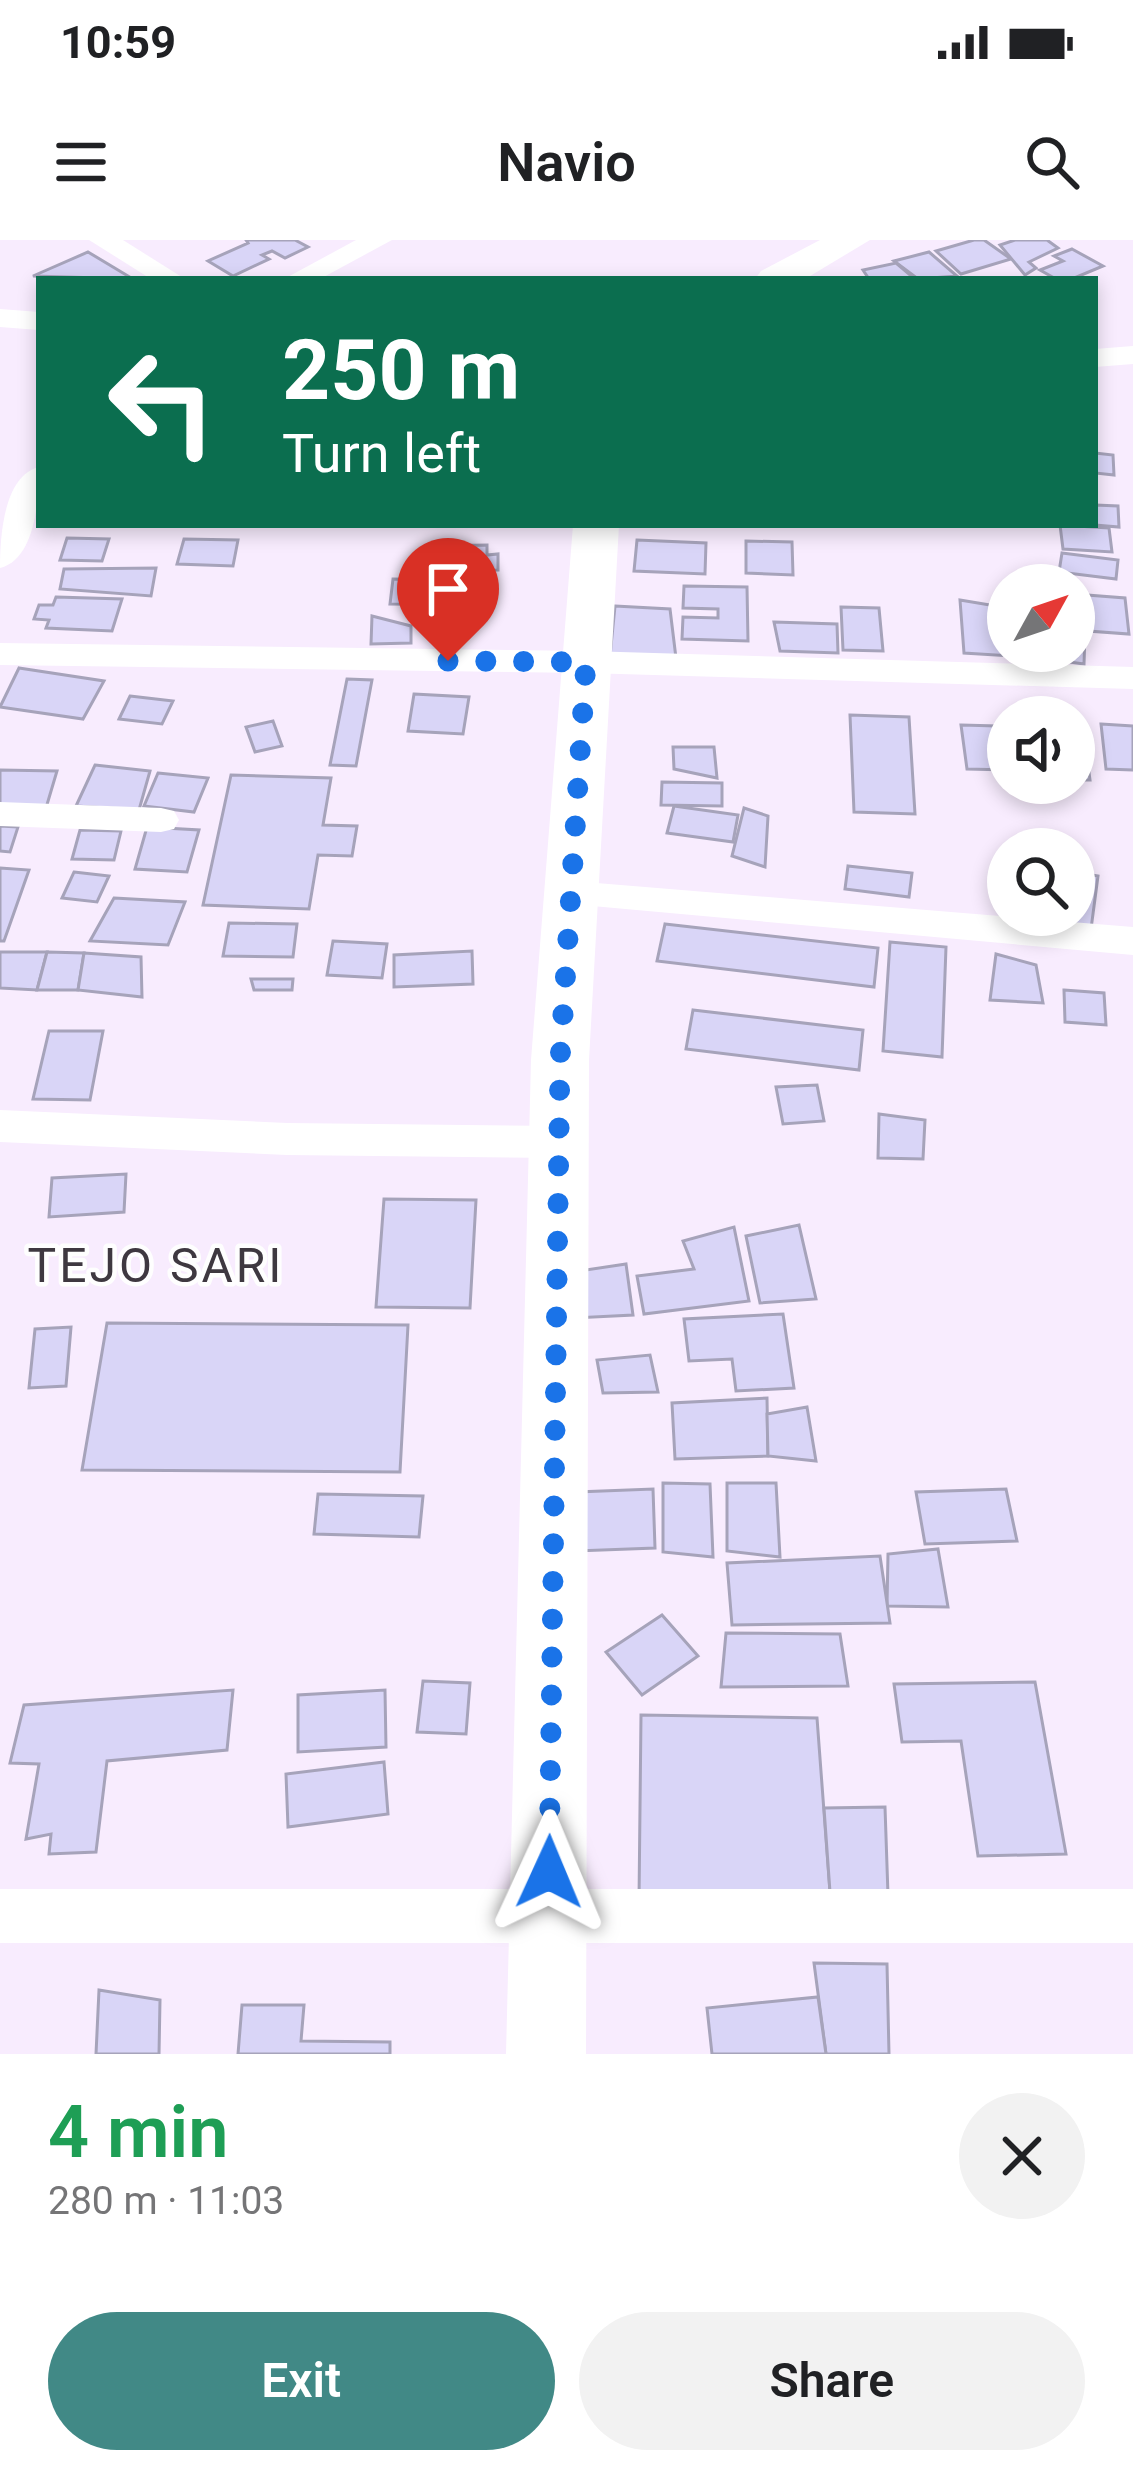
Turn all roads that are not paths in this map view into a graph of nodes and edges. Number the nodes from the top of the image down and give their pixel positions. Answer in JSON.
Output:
{"nodes":[{"id":1,"x":103,"y":240,"type":"edge"},
{"id":2,"x":378,"y":240,"type":"edge"},
{"id":3,"x":822,"y":244,"type":"edge"},
{"id":4,"x":166,"y":276,"type":"edge"},
{"id":5,"x":304,"y":276,"type":"edge"},
{"id":6,"x":779,"y":276,"type":"edge"},
{"id":7,"x":0,"y":318,"type":"edge"},
{"id":8,"x":36,"y":321,"type":"edge"},
{"id":9,"x":1133,"y":355,"type":"edge"},
{"id":10,"x":1098,"y":358,"type":"edge"},
{"id":11,"x":36,"y":482,"type":"edge"},
{"id":12,"x":596,"y":528,"type":"edge"},
{"id":13,"x":0,"y":558,"type":"edge"},
{"id":14,"x":0,"y":654,"type":"edge"},
{"id":15,"x":586,"y":662,"type":"junction"},
{"id":16,"x":1133,"y":678,"type":"edge"},
{"id":17,"x":0,"y":814,"type":"edge"},
{"id":18,"x":161,"y":820,"type":"dead end"},
{"id":19,"x":572,"y":894,"type":"junction"},
{"id":20,"x":1133,"y":941,"type":"edge"},
{"id":21,"x":0,"y":1126,"type":"edge"},
{"id":22,"x":559,"y":1142,"type":"junction"},
{"id":23,"x":0,"y":1916,"type":"edge"},
{"id":24,"x":1133,"y":1916,"type":"edge"},
{"id":25,"x":548,"y":1918,"type":"junction"},
{"id":26,"x":547,"y":2054,"type":"edge"}],
"edges":[{"from":1,"to":4,"type":"street"},
{"from":2,"to":5,"type":"street"},
{"from":3,"to":6,"type":"street"},
{"from":7,"to":8,"type":"street"},
{"from":9,"to":10,"type":"street"},
{"from":11,"to":13,"type":"street"},
{"from":12,"to":15,"type":"street"},
{"from":14,"to":15,"type":"street"},
{"from":15,"to":16,"type":"street"},
{"from":15,"to":19,"type":"street"},
{"from":17,"to":18,"type":"street"},
{"from":19,"to":20,"type":"street"},
{"from":19,"to":22,"type":"street"},
{"from":21,"to":22,"type":"street"},
{"from":22,"to":25,"type":"street"},
{"from":23,"to":25,"type":"street"},
{"from":24,"to":25,"type":"street"},
{"from":25,"to":26,"type":"street"}]}
